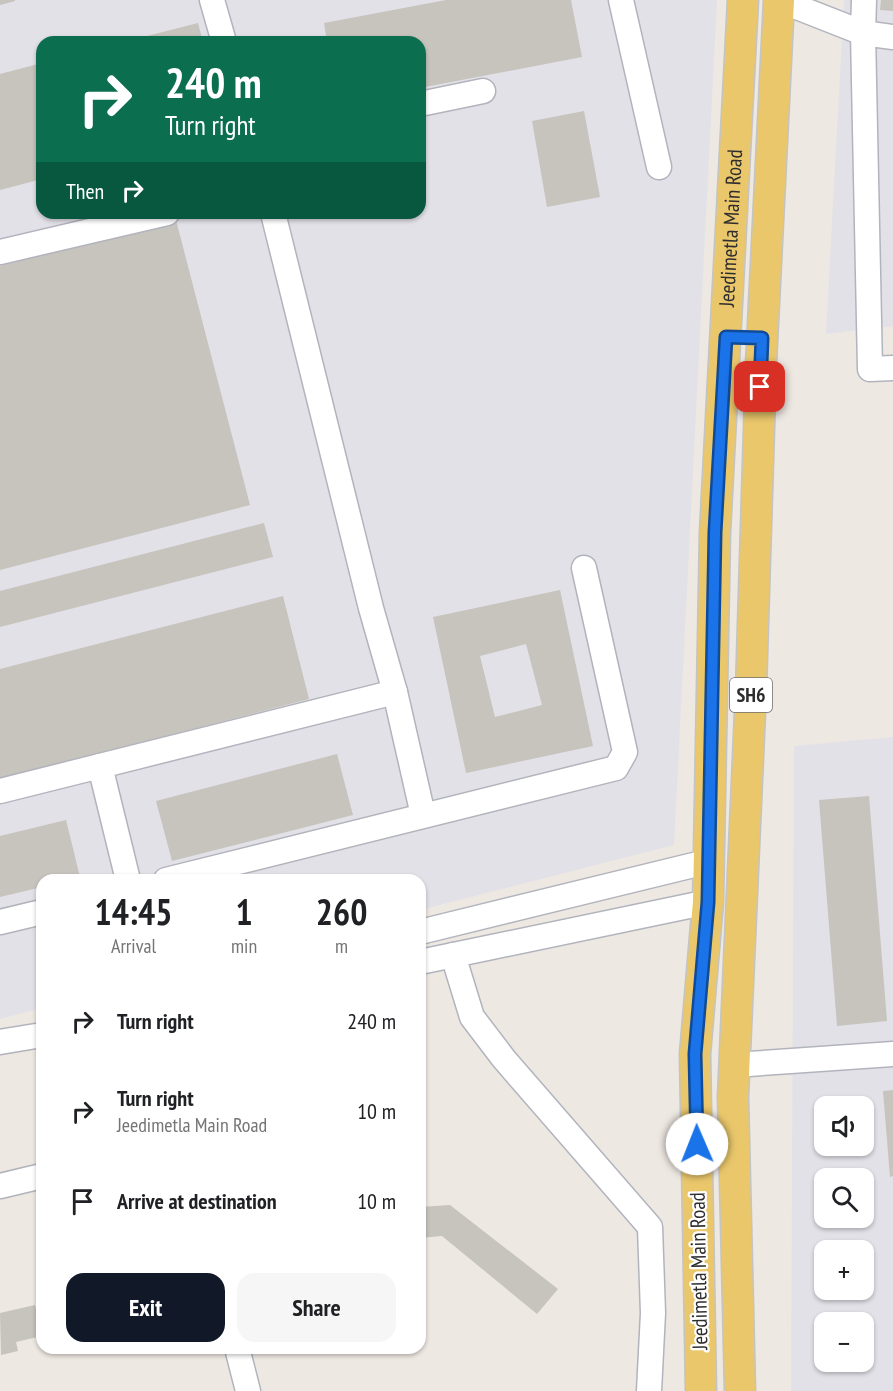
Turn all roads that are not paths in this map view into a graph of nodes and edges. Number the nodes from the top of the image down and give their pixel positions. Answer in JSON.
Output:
{"nodes":[{"id":1,"x":212,"y":0,"type":"edge"},
{"id":2,"x":621,"y":0,"type":"edge"},
{"id":3,"x":743,"y":0,"type":"edge"},
{"id":4,"x":779,"y":0,"type":"edge"},
{"id":5,"x":864,"y":0,"type":"edge"},
{"id":6,"x":863,"y":33,"type":"junction"},
{"id":7,"x":223,"y":36,"type":"edge"},
{"id":8,"x":893,"y":37,"type":"edge"},
{"id":9,"x":483,"y":91,"type":"dead end"},
{"id":10,"x":426,"y":103,"type":"edge"},
{"id":11,"x":659,"y":167,"type":"dead end"},
{"id":12,"x":141,"y":219,"type":"edge"},
{"id":13,"x":274,"y":219,"type":"edge"},
{"id":14,"x":0,"y":252,"type":"edge"},
{"id":15,"x":726,"y":337,"type":"junction"},
{"id":16,"x":762,"y":338,"type":"junction"},
{"id":17,"x":893,"y":368,"type":"edge"},
{"id":18,"x":584,"y":568,"type":"dead end"},
{"id":19,"x":395,"y":692,"type":"junction"},
{"id":20,"x":100,"y":766,"type":"junction"},
{"id":21,"x":0,"y":791,"type":"edge"},
{"id":22,"x":423,"y":815,"type":"junction"},
{"id":23,"x":710,"y":861,"type":"junction"},
{"id":24,"x":127,"y":874,"type":"edge"},
{"id":25,"x":190,"y":874,"type":"edge"},
{"id":26,"x":708,"y":902,"type":"junction"},
{"id":27,"x":36,"y":913,"type":"edge"},
{"id":28,"x":0,"y":922,"type":"edge"},
{"id":29,"x":426,"y":931,"type":"edge"},
{"id":30,"x":453,"y":955,"type":"junction"},
{"id":31,"x":426,"y":961,"type":"edge"},
{"id":32,"x":36,"y":1036,"type":"edge"},
{"id":33,"x":0,"y":1042,"type":"edge"},
{"id":34,"x":893,"y":1054,"type":"edge"},
{"id":35,"x":734,"y":1065,"type":"junction"},
{"id":36,"x":36,"y":1177,"type":"edge"},
{"id":37,"x":0,"y":1186,"type":"edge"},
{"id":38,"x":239,"y":1354,"type":"edge"},
{"id":39,"x":248,"y":1391,"type":"edge"},
{"id":40,"x":648,"y":1391,"type":"edge"},
{"id":41,"x":701,"y":1391,"type":"edge"},
{"id":42,"x":740,"y":1391,"type":"edge"}],
"edges":[{"from":1,"to":7,"type":"lane"},
{"from":2,"to":11,"type":"lane"},
{"from":3,"to":15,"type":"main road","name":"Jeedimetla Main Road","number":"SH6"},
{"from":4,"to":6,"type":"lane"},
{"from":4,"to":16,"type":"main road","name":"Jeedimetla Main Road","number":"SH6"},
{"from":5,"to":6,"type":"lane"},
{"from":6,"to":8,"type":"lane"},
{"from":6,"to":17,"type":"lane"},
{"from":9,"to":10,"type":"lane"},
{"from":12,"to":14,"type":"lane"},
{"from":13,"to":19,"type":"lane"},
{"from":15,"to":16,"type":"main road"},
{"from":15,"to":23,"type":"main road","name":"Jeedimetla Main Road","number":"SH6"},
{"from":16,"to":35,"type":"main road","name":"Jeedimetla Main Road","number":"SH6"},
{"from":18,"to":22,"type":"lane"},
{"from":19,"to":20,"type":"lane"},
{"from":19,"to":22,"type":"lane"},
{"from":20,"to":21,"type":"lane"},
{"from":20,"to":24,"type":"lane"},
{"from":22,"to":25,"type":"lane"},
{"from":23,"to":26,"type":"main road","name":"Jeedimetla Main Road","number":"SH6"},
{"from":23,"to":29,"type":"lane"},
{"from":26,"to":30,"type":"lane"},
{"from":26,"to":41,"type":"main road","name":"Jeedimetla Main Road","number":"SH6"},
{"from":27,"to":28,"type":"lane"},
{"from":30,"to":31,"type":"lane"},
{"from":30,"to":40,"type":"lane"},
{"from":32,"to":33,"type":"lane"},
{"from":34,"to":35,"type":"lane"},
{"from":35,"to":42,"type":"main road","name":"Jeedimetla Main Road","number":"SH6"},
{"from":36,"to":37,"type":"lane"},
{"from":38,"to":39,"type":"lane"}]}
